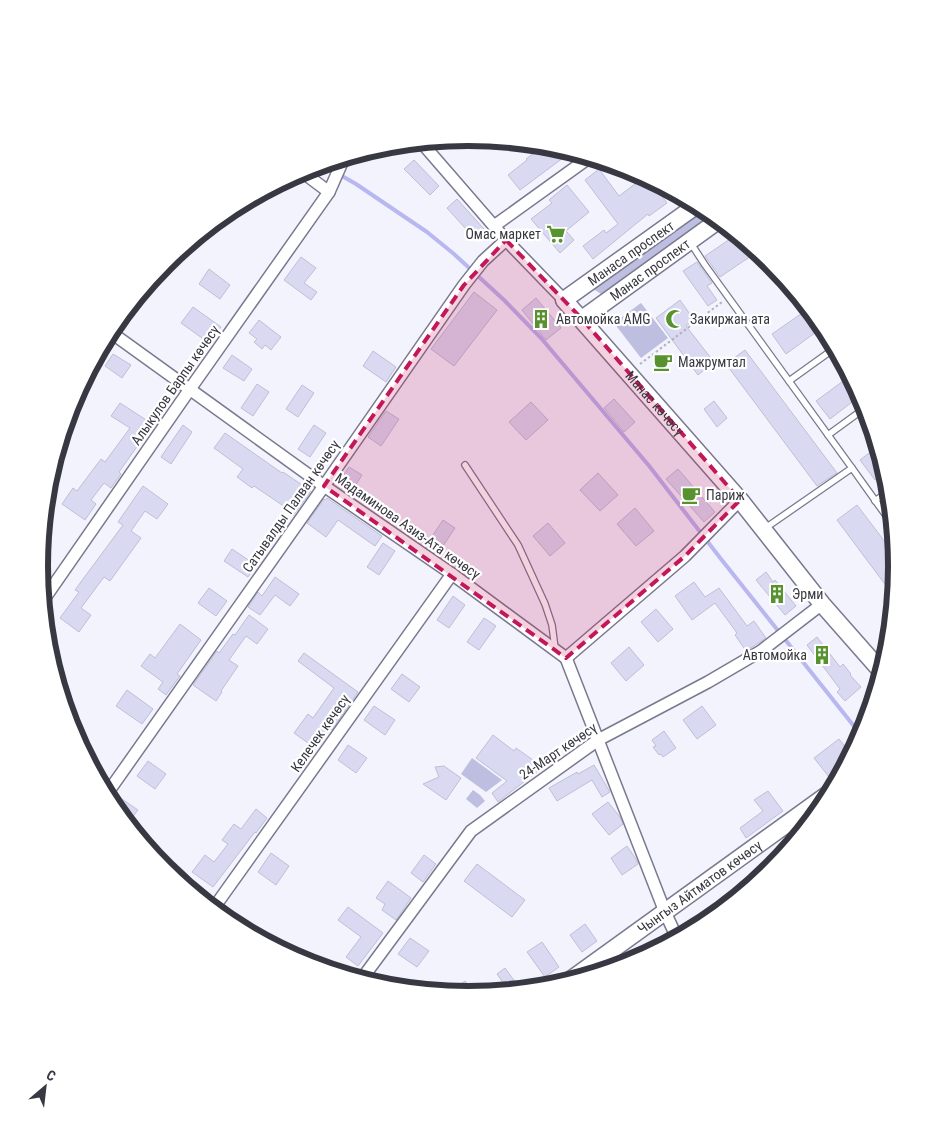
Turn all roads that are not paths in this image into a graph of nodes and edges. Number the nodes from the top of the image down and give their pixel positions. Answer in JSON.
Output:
{"nodes":[{"id":1,"x":427,"y":148,"type":"edge"},
{"id":2,"x":583,"y":162,"type":"edge"},
{"id":3,"x":341,"y":165,"type":"edge"},
{"id":4,"x":311,"y":177,"type":"edge"},
{"id":5,"x":330,"y":188,"type":"junction"},
{"id":6,"x":690,"y":210,"type":"edge"},
{"id":7,"x":712,"y":225,"type":"edge"},
{"id":8,"x":494,"y":226,"type":"junction"},
{"id":9,"x":506,"y":240,"type":"junction"},
{"id":10,"x":690,"y":241,"type":"junction"},
{"id":11,"x":564,"y":300,"type":"junction"},
{"id":12,"x":582,"y":319,"type":"junction"},
{"id":13,"x":116,"y":336,"type":"edge"},
{"id":14,"x":829,"y":352,"type":"edge"},
{"id":15,"x":789,"y":381,"type":"junction"},
{"id":16,"x":190,"y":389,"type":"junction"},
{"id":17,"x":859,"y":413,"type":"edge"},
{"id":18,"x":828,"y":435,"type":"junction"},
{"id":19,"x":465,"y":465,"type":"dead end"},
{"id":20,"x":852,"y":468,"type":"junction"},
{"id":21,"x":324,"y":486,"type":"junction"},
{"id":22,"x":881,"y":497,"type":"edge"},
{"id":23,"x":740,"y":500,"type":"junction"},
{"id":24,"x":875,"y":502,"type":"junction"},
{"id":25,"x":884,"y":514,"type":"edge"},
{"id":26,"x":764,"y":529,"type":"junction"},
{"id":27,"x":452,"y":574,"type":"junction"},
{"id":28,"x":48,"y":593,"type":"edge"},
{"id":29,"x":822,"y":604,"type":"junction"},
{"id":30,"x":556,"y":650,"type":"junction"},
{"id":31,"x":566,"y":658,"type":"junction"},
{"id":32,"x":875,"y":665,"type":"edge"},
{"id":33,"x":598,"y":740,"type":"junction"},
{"id":34,"x":111,"y":788,"type":"edge"},
{"id":35,"x":813,"y":805,"type":"edge"},
{"id":36,"x":218,"y":903,"type":"edge"},
{"id":37,"x":664,"y":912,"type":"junction"},
{"id":38,"x":674,"y":932,"type":"edge"},
{"id":39,"x":585,"y":969,"type":"edge"},
{"id":40,"x":366,"y":974,"type":"edge"}],
"edges":[{"from":1,"to":8,"type":"street","name":"Манас көчөсү"},
{"from":2,"to":8,"type":"street"},
{"from":3,"to":5,"type":"street","name":"Алыкулов Барпы көчөсү"},
{"from":4,"to":5,"type":"street"},
{"from":5,"to":16,"type":"street","name":"Алыкулов Барпы көчөсү"},
{"from":6,"to":11,"type":"main road","name":"Манаса проспект"},
{"from":7,"to":10,"type":"main road","name":"Манас проспект"},
{"from":8,"to":9,"type":"street","name":"Манас көчөсү"},
{"from":9,"to":11,"type":"street","name":"Манас көчөсү"},
{"from":9,"to":21,"type":"street","name":"Сатывалды Палван көчөсү"},
{"from":10,"to":12,"type":"main road","name":"Манас проспект"},
{"from":10,"to":15,"type":"lane"},
{"from":11,"to":12,"type":"main road","name":"Манас көчөсү"},
{"from":12,"to":23,"type":"main road","name":"Манас көчөсү"},
{"from":13,"to":16,"type":"street","name":"Мадаминова Азиз-Ата көчөсү"},
{"from":14,"to":15,"type":"lane"},
{"from":15,"to":18,"type":"lane"},
{"from":16,"to":21,"type":"street","name":"Мадаминова Азиз-Ата көчөсү"},
{"from":16,"to":28,"type":"street","name":"Алыкулов Барпы көчөсү"},
{"from":17,"to":18,"type":"lane"},
{"from":18,"to":20,"type":"lane"},
{"from":19,"to":30,"type":"lane"},
{"from":20,"to":24,"type":"lane"},
{"from":20,"to":26,"type":"lane"},
{"from":21,"to":27,"type":"street","name":"Мадаминова Азиз-Ата көчөсү"},
{"from":21,"to":34,"type":"street","name":"Сатывалды Палван көчөсү"},
{"from":22,"to":24,"type":"lane"},
{"from":23,"to":26,"type":"main road","name":"Манас көчөсү"},
{"from":23,"to":31,"type":"street"},
{"from":24,"to":25,"type":"lane"},
{"from":26,"to":29,"type":"main road","name":"Манас көчөсү"},
{"from":27,"to":30,"type":"street","name":"Мадаминова Азиз-Ата көчөсү"},
{"from":27,"to":36,"type":"street","name":"Келечек көчөсү"},
{"from":29,"to":32,"type":"main road","name":"Манас көчөсү"},
{"from":29,"to":33,"type":"street","name":"24-Март көчөсү"},
{"from":30,"to":31,"type":"street","name":"Мадаминова Азиз-Ата көчөсү"},
{"from":31,"to":33,"type":"street"},
{"from":33,"to":37,"type":"street"},
{"from":33,"to":40,"type":"street","name":"24-Март көчөсү"},
{"from":35,"to":37,"type":"main road","name":"Чынгыз Айтматов көчөсү"},
{"from":37,"to":38,"type":"street"},
{"from":37,"to":39,"type":"main road","name":"Чынгыз Айтматов көчөсү"}]}
